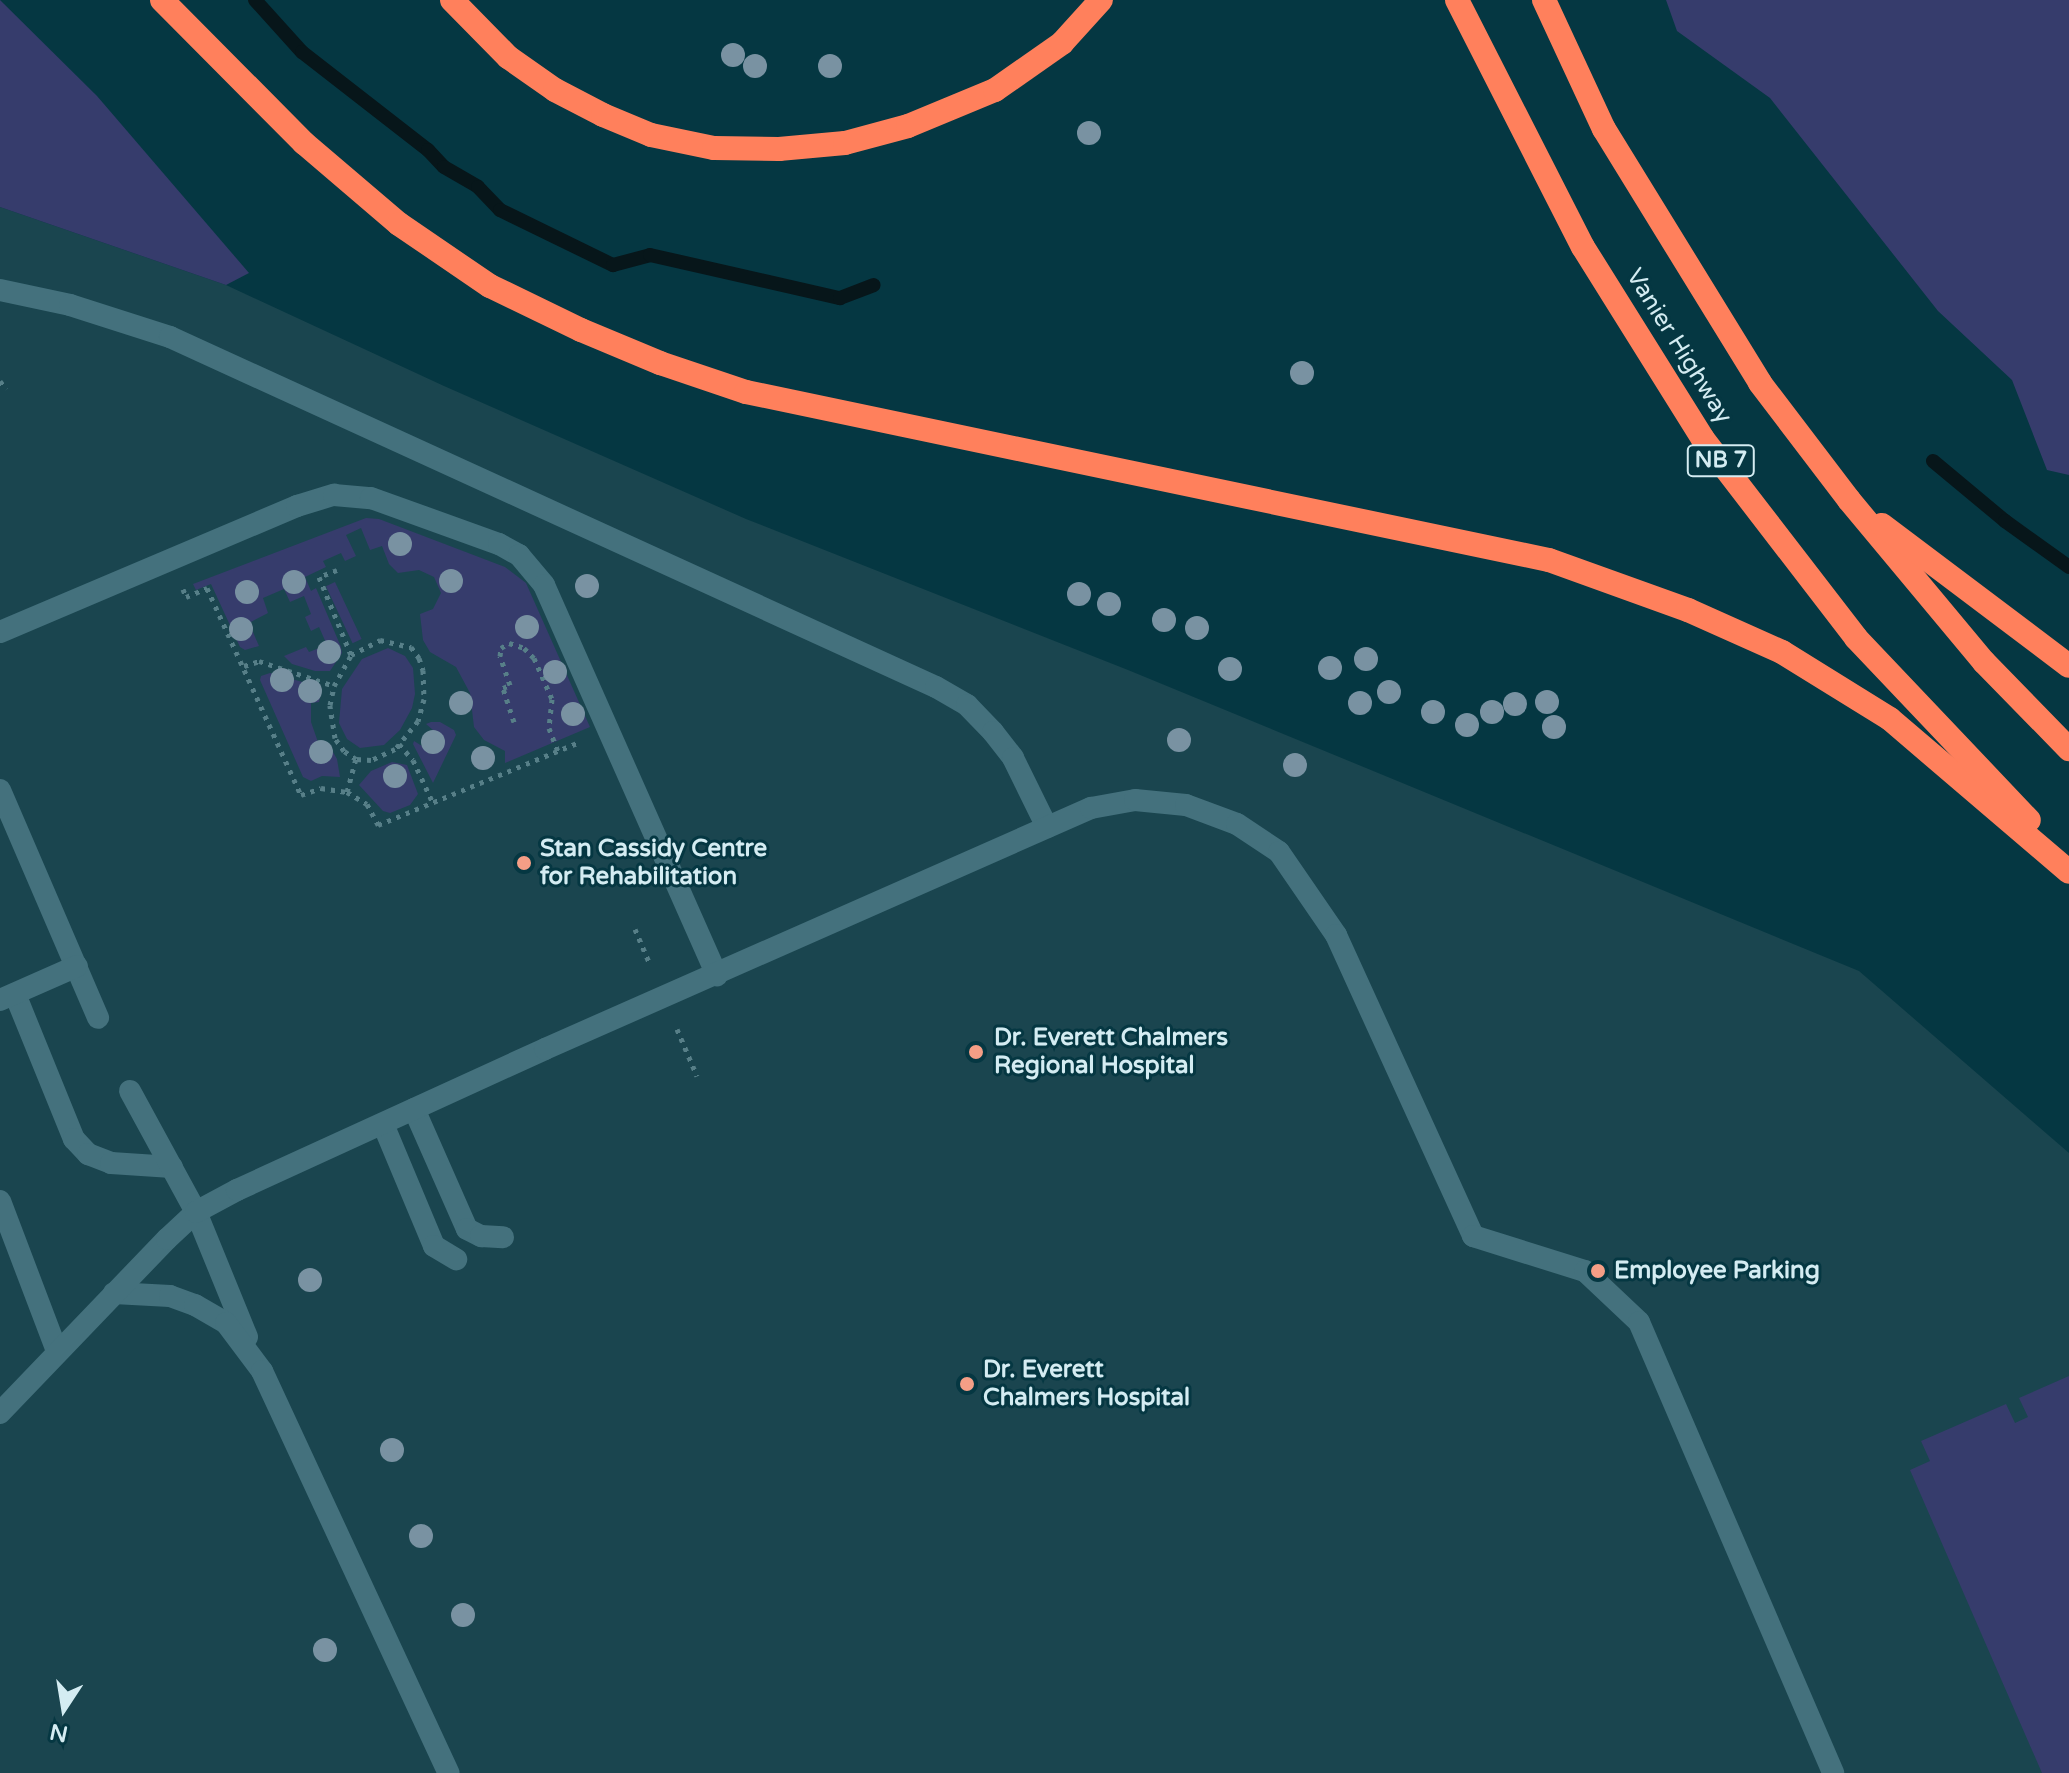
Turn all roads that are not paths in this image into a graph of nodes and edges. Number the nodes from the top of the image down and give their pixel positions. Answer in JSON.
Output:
{"nodes":[{"id":1,"x":162,"y":0,"type":"edge"},
{"id":2,"x":452,"y":0,"type":"edge"},
{"id":3,"x":1101,"y":0,"type":"edge"},
{"id":4,"x":1457,"y":0,"type":"edge"},
{"id":5,"x":1544,"y":0,"type":"edge"},
{"id":6,"x":0,"y":290,"type":"edge"},
{"id":7,"x":1849,"y":500,"type":"junction"},
{"id":8,"x":0,"y":632,"type":"edge"},
{"id":9,"x":2069,"y":666,"type":"edge"},
{"id":10,"x":2069,"y":749,"type":"edge"},
{"id":11,"x":0,"y":790,"type":"edge"},
{"id":12,"x":1047,"y":827,"type":"junction"},
{"id":13,"x":2069,"y":863,"type":"edge"},
{"id":14,"x":2069,"y":872,"type":"edge"},
{"id":15,"x":77,"y":966,"type":"junction"},
{"id":16,"x":717,"y":975,"type":"junction"},
{"id":17,"x":7,"y":997,"type":"edge"},
{"id":18,"x":98,"y":1018,"type":"dead end"},
{"id":19,"x":130,"y":1091,"type":"dead end"},
{"id":20,"x":414,"y":1109,"type":"junction"},
{"id":21,"x":383,"y":1124,"type":"junction"},
{"id":22,"x":172,"y":1167,"type":"junction"},
{"id":23,"x":0,"y":1201,"type":"edge"},
{"id":24,"x":196,"y":1212,"type":"junction"},
{"id":25,"x":503,"y":1237,"type":"dead end"},
{"id":26,"x":456,"y":1259,"type":"dead end"},
{"id":27,"x":114,"y":1293,"type":"junction"},
{"id":28,"x":57,"y":1351,"type":"junction"},
{"id":29,"x":262,"y":1371,"type":"junction"},
{"id":30,"x":0,"y":1413,"type":"edge"},
{"id":31,"x":449,"y":1773,"type":"edge"},
{"id":32,"x":1833,"y":1773,"type":"edge"}],
"edges":[{"from":1,"to":14,"type":"highway"},
{"from":2,"to":3,"type":"highway"},
{"from":4,"to":13,"type":"highway","name":"Vanier Highway","number":"NB 7"},
{"from":5,"to":7,"type":"highway","name":"Vanier Highway"},
{"from":6,"to":12,"type":"lane"},
{"from":7,"to":9,"type":"highway"},
{"from":7,"to":10,"type":"highway","name":"Vanier Highway"},
{"from":8,"to":16,"type":"lane"},
{"from":11,"to":15,"type":"lane"},
{"from":12,"to":16,"type":"lane"},
{"from":12,"to":32,"type":"lane"},
{"from":15,"to":17,"type":"lane"},
{"from":15,"to":18,"type":"lane"},
{"from":16,"to":20,"type":"lane"},
{"from":17,"to":22,"type":"lane"},
{"from":19,"to":22,"type":"lane"},
{"from":20,"to":21,"type":"lane"},
{"from":20,"to":25,"type":"lane"},
{"from":21,"to":24,"type":"lane"},
{"from":21,"to":26,"type":"lane"},
{"from":22,"to":24,"type":"lane"},
{"from":23,"to":28,"type":"lane"},
{"from":24,"to":27,"type":"lane"},
{"from":24,"to":29,"type":"lane"},
{"from":27,"to":28,"type":"lane"},
{"from":27,"to":29,"type":"lane"},
{"from":28,"to":30,"type":"lane"},
{"from":29,"to":31,"type":"lane"}]}
